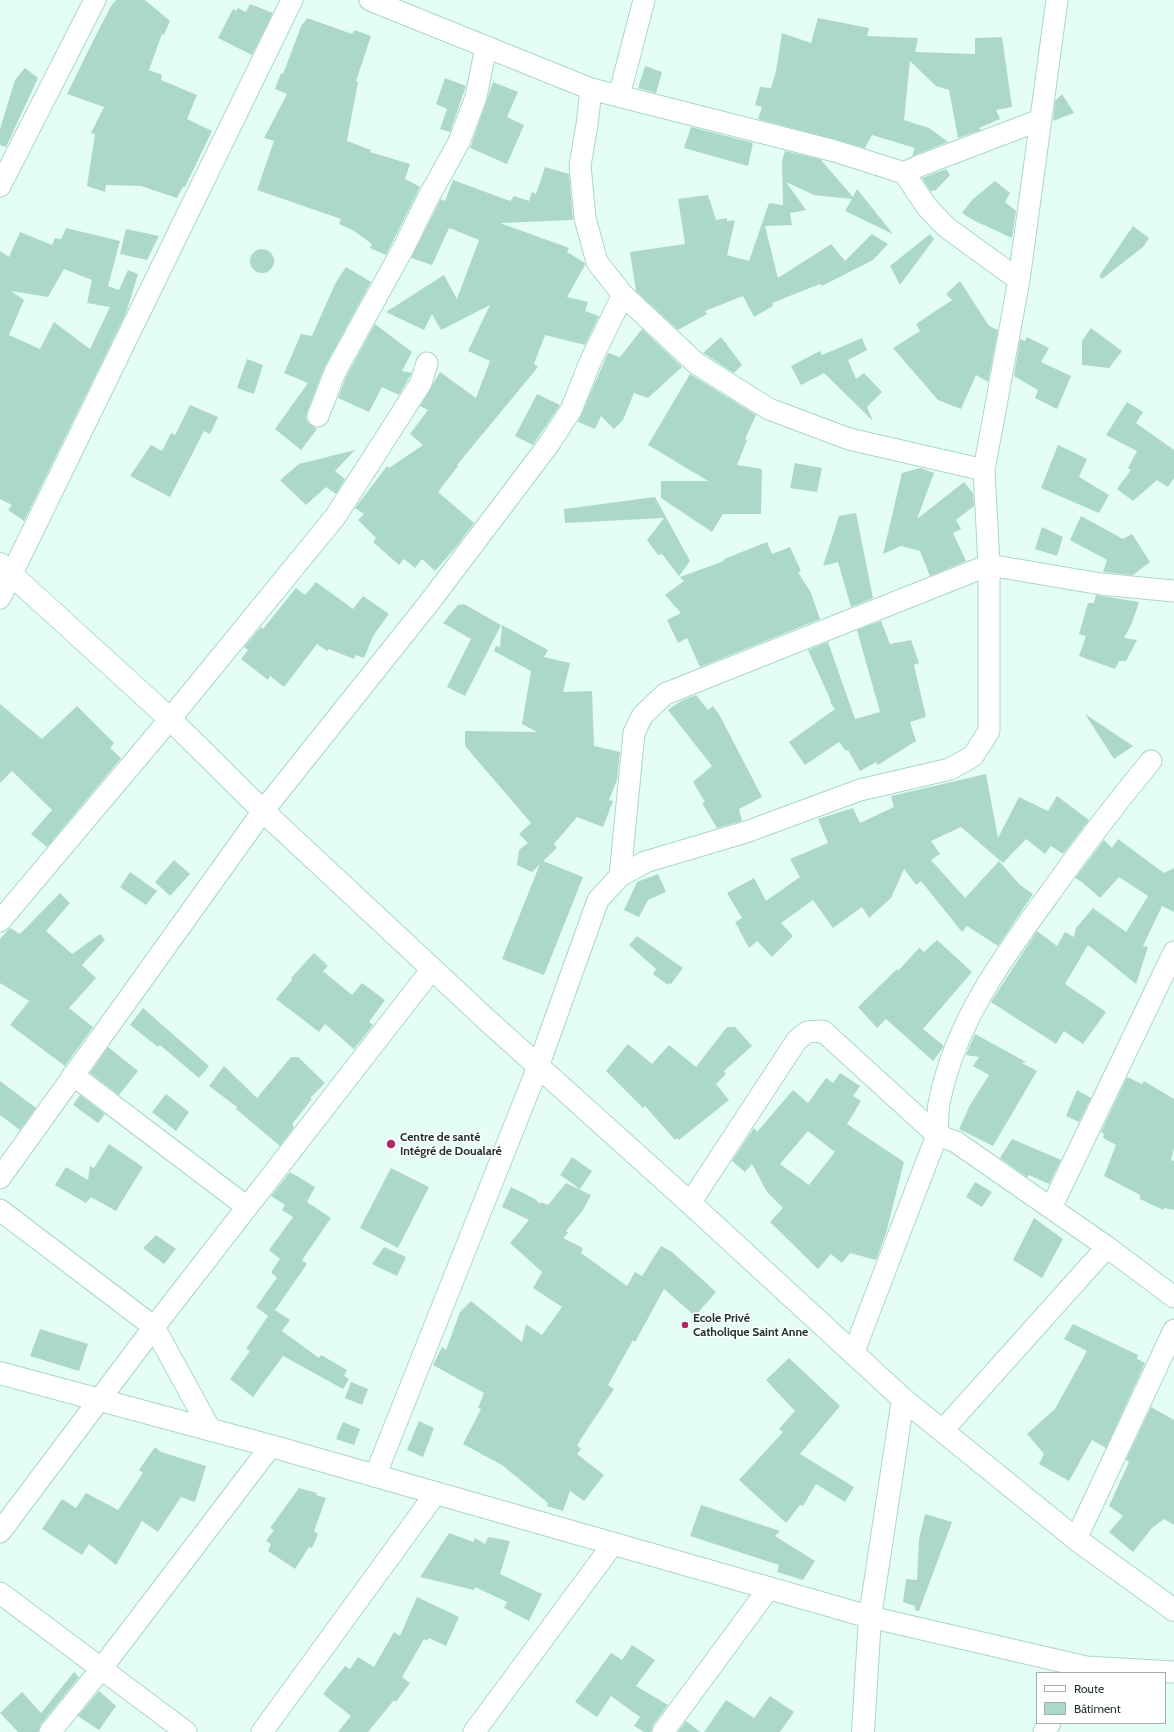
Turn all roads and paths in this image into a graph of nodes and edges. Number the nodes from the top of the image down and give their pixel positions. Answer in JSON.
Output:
{"nodes":[{"id":1,"x":94,"y":0,"type":"edge"},
{"id":2,"x":292,"y":0,"type":"edge"},
{"id":3,"x":370,"y":0,"type":"edge"},
{"id":4,"x":644,"y":0,"type":"edge"},
{"id":5,"x":1057,"y":0,"type":"edge"},
{"id":6,"x":486,"y":47,"type":"junction"},
{"id":7,"x":591,"y":89,"type":"junction"},
{"id":8,"x":619,"y":96,"type":"junction"},
{"id":9,"x":1040,"y":120,"type":"junction"},
{"id":10,"x":904,"y":173,"type":"junction"},
{"id":11,"x":0,"y":186,"type":"edge"},
{"id":12,"x":1019,"y":280,"type":"junction"},
{"id":13,"x":623,"y":295,"type":"junction"},
{"id":14,"x":427,"y":363,"type":"dead end"},
{"id":15,"x":318,"y":416,"type":"dead end"},
{"id":16,"x":984,"y":470,"type":"junction"},
{"id":17,"x":989,"y":565,"type":"junction"},
{"id":18,"x":6,"y":570,"type":"edge"},
{"id":19,"x":1174,"y":590,"type":"edge"},
{"id":20,"x":0,"y":598,"type":"edge"},
{"id":21,"x":170,"y":719,"type":"junction"},
{"id":22,"x":1151,"y":761,"type":"dead end"},
{"id":23,"x":263,"y":811,"type":"junction"},
{"id":24,"x":620,"y":876,"type":"junction"},
{"id":25,"x":0,"y":921,"type":"edge"},
{"id":26,"x":1174,"y":952,"type":"edge"},
{"id":27,"x":432,"y":969,"type":"junction"},
{"id":28,"x":538,"y":1067,"type":"junction"},
{"id":29,"x":73,"y":1075,"type":"junction"},
{"id":30,"x":937,"y":1135,"type":"junction"},
{"id":31,"x":0,"y":1178,"type":"edge"},
{"id":32,"x":690,"y":1203,"type":"junction"},
{"id":33,"x":248,"y":1207,"type":"junction"},
{"id":34,"x":1051,"y":1208,"type":"junction"},
{"id":35,"x":0,"y":1210,"type":"edge"},
{"id":36,"x":1107,"y":1247,"type":"junction"},
{"id":37,"x":1174,"y":1297,"type":"edge"},
{"id":38,"x":154,"y":1327,"type":"junction"},
{"id":39,"x":1174,"y":1330,"type":"edge"},
{"id":40,"x":854,"y":1354,"type":"junction"},
{"id":41,"x":0,"y":1373,"type":"edge"},
{"id":42,"x":102,"y":1399,"type":"junction"},
{"id":43,"x":903,"y":1399,"type":"junction"},
{"id":44,"x":210,"y":1429,"type":"junction"},
{"id":45,"x":942,"y":1431,"type":"junction"},
{"id":46,"x":271,"y":1446,"type":"junction"},
{"id":47,"x":375,"y":1476,"type":"junction"},
{"id":48,"x":436,"y":1494,"type":"junction"},
{"id":49,"x":0,"y":1532,"type":"edge"},
{"id":50,"x":1076,"y":1539,"type":"junction"},
{"id":51,"x":613,"y":1544,"type":"junction"},
{"id":52,"x":769,"y":1588,"type":"junction"},
{"id":53,"x":0,"y":1594,"type":"edge"},
{"id":54,"x":1174,"y":1610,"type":"edge"},
{"id":55,"x":870,"y":1617,"type":"junction"},
{"id":56,"x":101,"y":1669,"type":"junction"},
{"id":57,"x":1085,"y":1670,"type":"edge"},
{"id":58,"x":1174,"y":1672,"type":"edge"},
{"id":59,"x":50,"y":1732,"type":"edge"},
{"id":60,"x":186,"y":1732,"type":"edge"},
{"id":61,"x":262,"y":1732,"type":"edge"},
{"id":62,"x":474,"y":1732,"type":"edge"},
{"id":63,"x":662,"y":1732,"type":"edge"},
{"id":64,"x":863,"y":1732,"type":"edge"}],
"edges":[{"from":1,"to":11,"type":"street"},
{"from":2,"to":18,"type":"street"},
{"from":3,"to":6,"type":"street"},
{"from":4,"to":8,"type":"street"},
{"from":5,"to":9,"type":"street"},
{"from":6,"to":7,"type":"street"},
{"from":6,"to":15,"type":"street"},
{"from":7,"to":8,"type":"street"},
{"from":7,"to":13,"type":"street"},
{"from":8,"to":10,"type":"street"},
{"from":9,"to":10,"type":"street"},
{"from":9,"to":12,"type":"street"},
{"from":10,"to":12,"type":"street"},
{"from":12,"to":16,"type":"street"},
{"from":13,"to":16,"type":"street"},
{"from":13,"to":23,"type":"street"},
{"from":14,"to":21,"type":"street"},
{"from":16,"to":17,"type":"street"},
{"from":17,"to":19,"type":"street"},
{"from":17,"to":24,"type":"street"},
{"from":17,"to":24,"type":"street"},
{"from":18,"to":20,"type":"street"},
{"from":18,"to":21,"type":"street"},
{"from":21,"to":23,"type":"street"},
{"from":21,"to":25,"type":"street"},
{"from":22,"to":30,"type":"street"},
{"from":23,"to":27,"type":"street"},
{"from":23,"to":29,"type":"street"},
{"from":24,"to":28,"type":"street"},
{"from":26,"to":34,"type":"street"},
{"from":27,"to":28,"type":"street"},
{"from":27,"to":33,"type":"street"},
{"from":28,"to":32,"type":"street"},
{"from":28,"to":47,"type":"street"},
{"from":29,"to":31,"type":"street"},
{"from":29,"to":33,"type":"street"},
{"from":30,"to":32,"type":"street"},
{"from":30,"to":34,"type":"street"},
{"from":30,"to":40,"type":"street"},
{"from":32,"to":40,"type":"street"},
{"from":33,"to":38,"type":"street"},
{"from":34,"to":36,"type":"street"},
{"from":35,"to":38,"type":"street"},
{"from":36,"to":37,"type":"street"},
{"from":36,"to":45,"type":"street"},
{"from":38,"to":42,"type":"street"},
{"from":38,"to":44,"type":"street"},
{"from":39,"to":50,"type":"street"},
{"from":40,"to":43,"type":"street"},
{"from":41,"to":42,"type":"street"},
{"from":42,"to":44,"type":"street"},
{"from":42,"to":49,"type":"street"},
{"from":43,"to":45,"type":"street"},
{"from":43,"to":55,"type":"street"},
{"from":44,"to":46,"type":"street"},
{"from":45,"to":50,"type":"street"},
{"from":46,"to":47,"type":"street"},
{"from":46,"to":56,"type":"street"},
{"from":47,"to":48,"type":"street"},
{"from":48,"to":51,"type":"street"},
{"from":48,"to":61,"type":"street"},
{"from":50,"to":54,"type":"street"},
{"from":51,"to":52,"type":"street"},
{"from":51,"to":62,"type":"street"},
{"from":52,"to":55,"type":"street"},
{"from":52,"to":63,"type":"street"},
{"from":53,"to":56,"type":"street"},
{"from":55,"to":57,"type":"street"},
{"from":55,"to":64,"type":"street"},
{"from":56,"to":59,"type":"street"},
{"from":56,"to":60,"type":"street"},
{"from":57,"to":58,"type":"street"}]}
